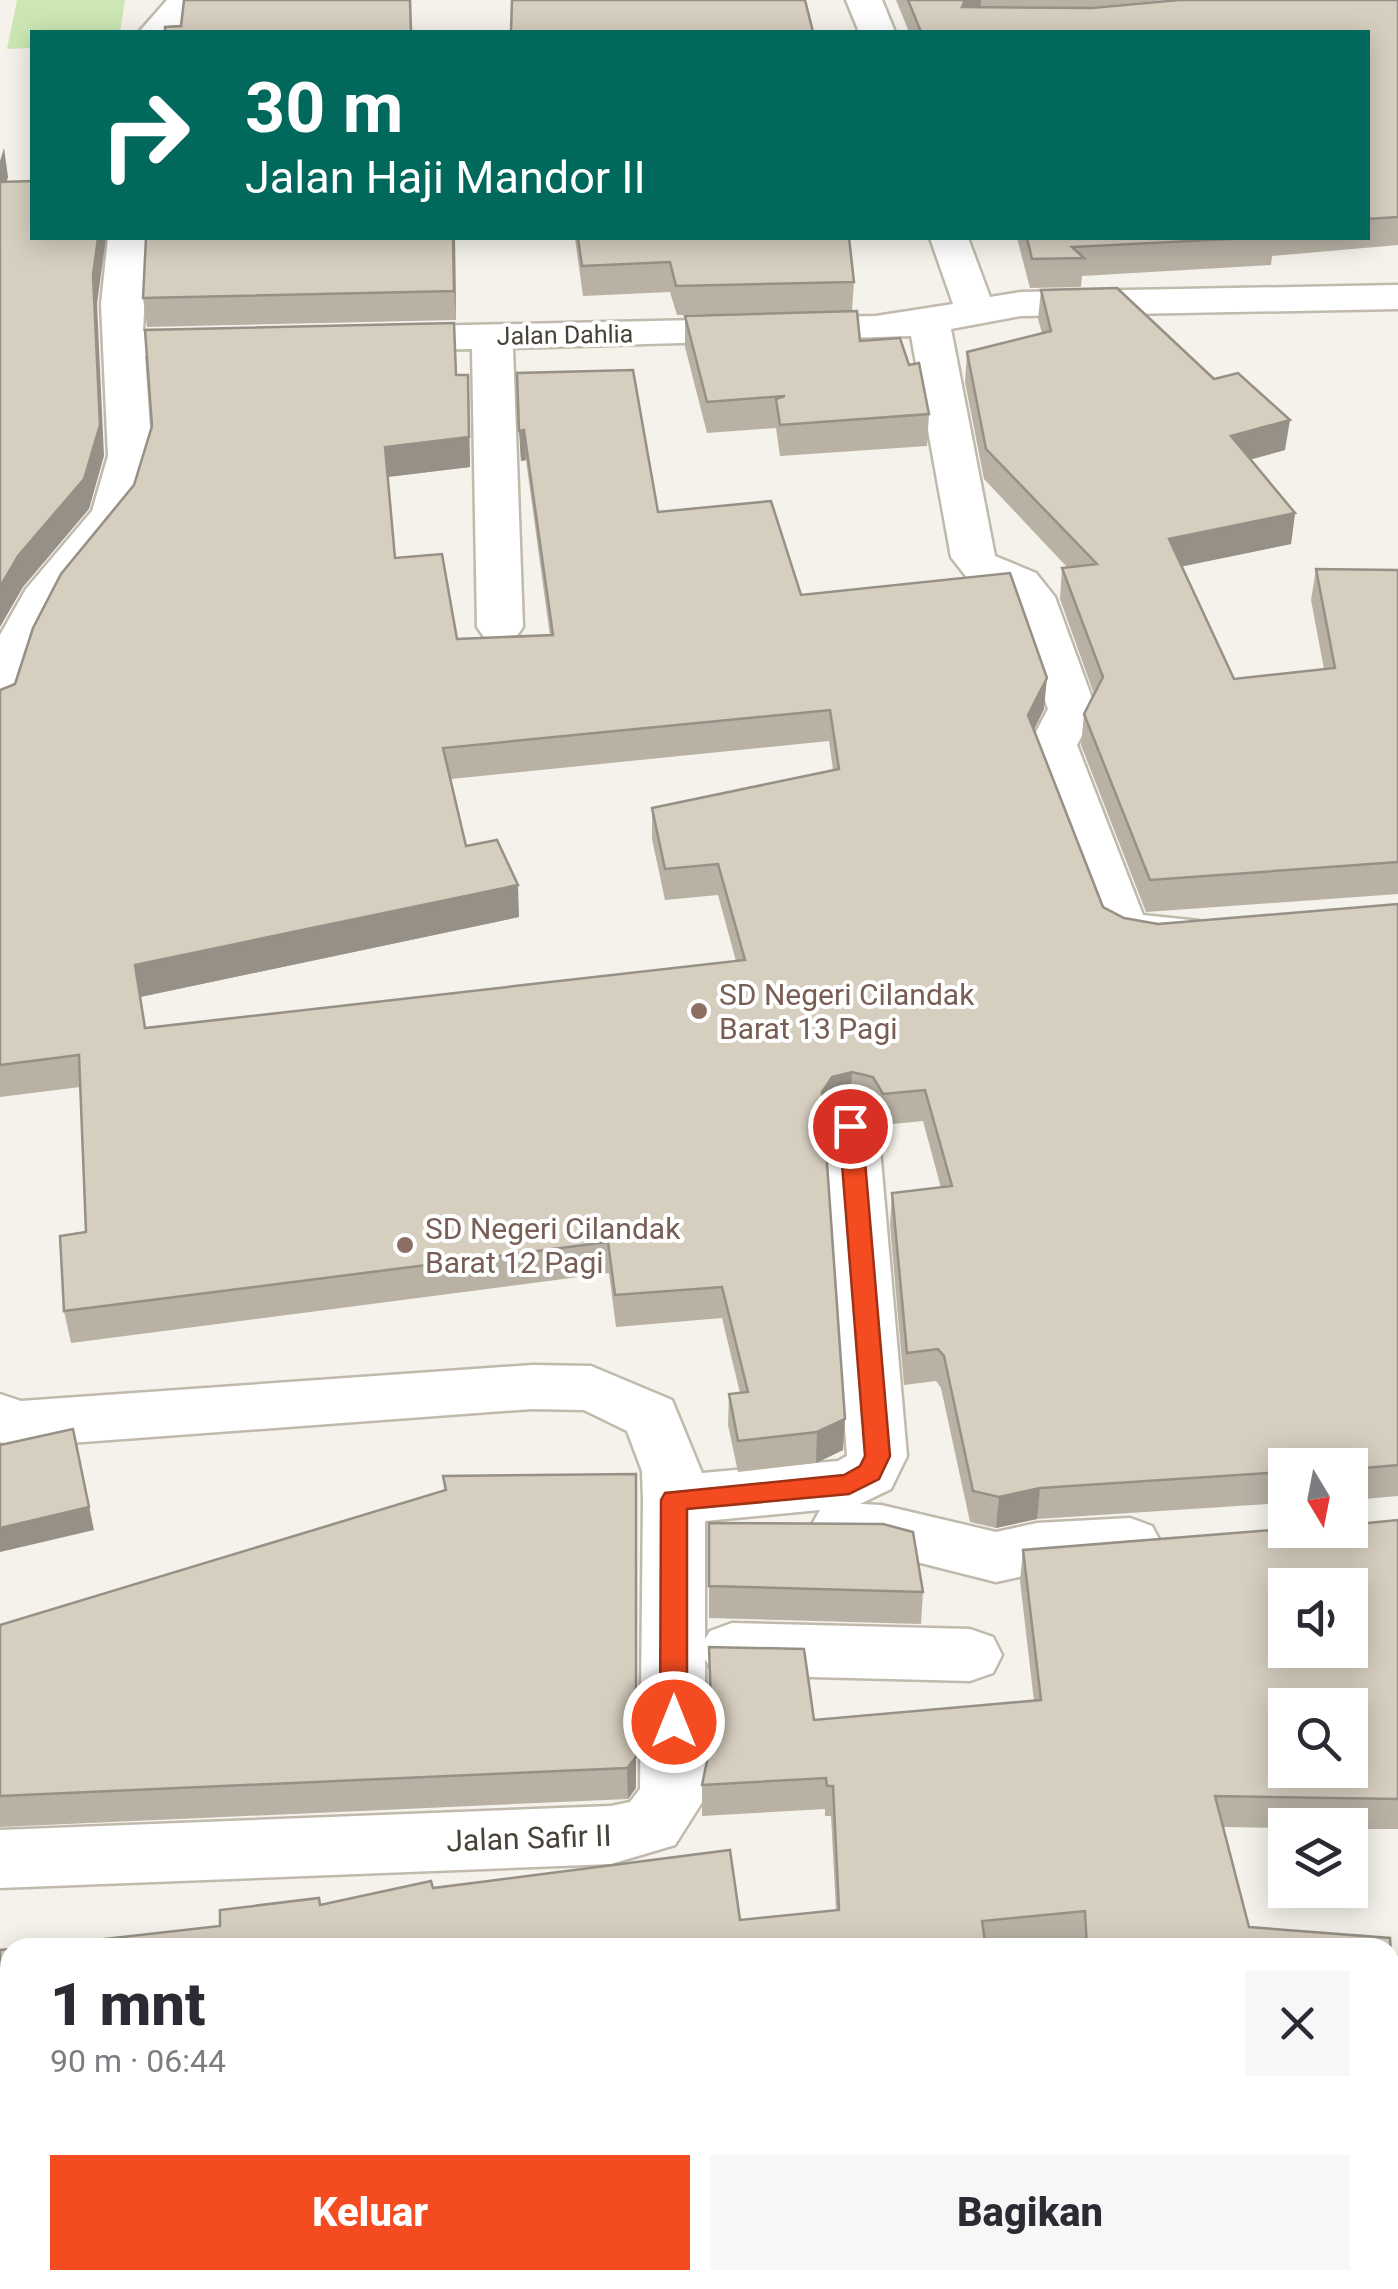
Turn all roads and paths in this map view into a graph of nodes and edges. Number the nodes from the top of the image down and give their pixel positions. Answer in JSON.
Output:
{"nodes":[{"id":1,"x":186,"y":0,"type":"edge"},
{"id":2,"x":864,"y":0,"type":"edge"},
{"id":3,"x":159,"y":30,"type":"edge"},
{"id":4,"x":876,"y":30,"type":"edge"},
{"id":5,"x":128,"y":240,"type":"edge"},
{"id":6,"x":950,"y":240,"type":"edge"},
{"id":7,"x":1398,"y":297,"type":"edge"},
{"id":8,"x":974,"y":310,"type":"junction"},
{"id":9,"x":929,"y":324,"type":"junction"},
{"id":10,"x":492,"y":336,"type":"junction"},
{"id":11,"x":338,"y":340,"type":"edge"},
{"id":12,"x":261,"y":341,"type":"edge"},
{"id":13,"x":126,"y":344,"type":"junction"},
{"id":14,"x":500,"y":628,"type":"dead end"},
{"id":15,"x":0,"y":704,"type":"edge"},
{"id":16,"x":1229,"y":929,"type":"edge"},
{"id":17,"x":850,"y":1126,"type":"dead end"},
{"id":18,"x":7,"y":1420,"type":"edge"},
{"id":19,"x":674,"y":1514,"type":"junction"},
{"id":20,"x":1184,"y":1540,"type":"edge"},
{"id":21,"x":674,"y":1647,"type":"junction"},
{"id":22,"x":970,"y":1655,"type":"dead end"},
{"id":23,"x":0,"y":1859,"type":"edge"}],
"edges":[{"from":1,"to":3,"type":"street"},
{"from":2,"to":4,"type":"street"},
{"from":5,"to":13,"type":"street"},
{"from":6,"to":8,"type":"street"},
{"from":7,"to":8,"type":"street","name":"Jalan Dahlia"},
{"from":8,"to":9,"type":"street","name":"Jalan Dahlia"},
{"from":9,"to":10,"type":"street","name":"Jalan Dahlia"},
{"from":9,"to":16,"type":"street"},
{"from":10,"to":11,"type":"street","name":"Jalan Dahlia"},
{"from":10,"to":14,"type":"street"},
{"from":12,"to":13,"type":"street"},
{"from":13,"to":15,"type":"street"},
{"from":17,"to":19,"type":"street"},
{"from":18,"to":19,"type":"street","name":"Jalan Safir II"},
{"from":19,"to":20,"type":"street"},
{"from":19,"to":21,"type":"street","name":"Jalan Safir II"},
{"from":21,"to":22,"type":"street"},
{"from":21,"to":23,"type":"street","name":"Jalan Safir II"}]}
